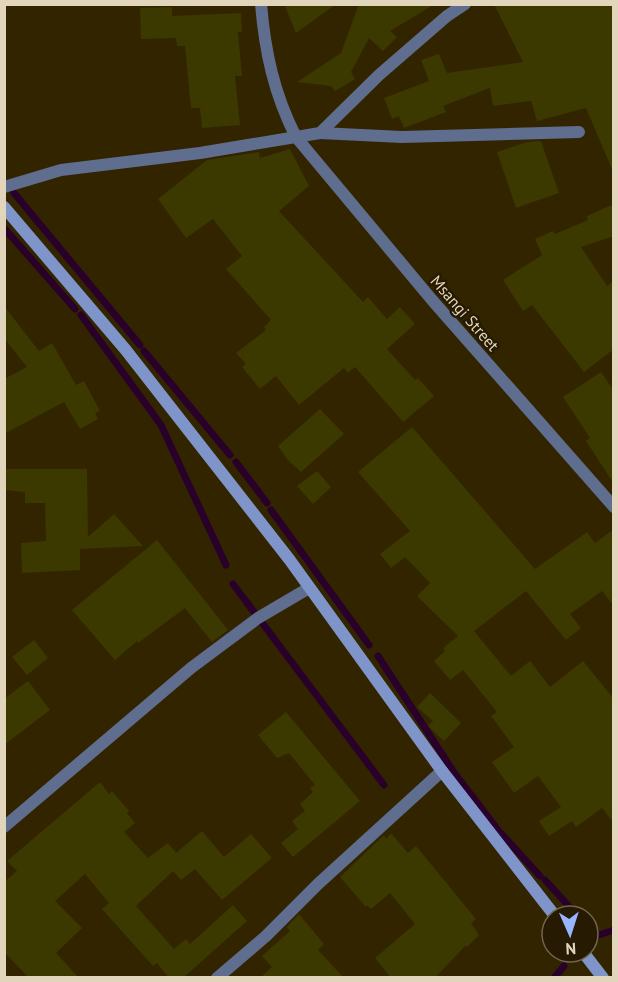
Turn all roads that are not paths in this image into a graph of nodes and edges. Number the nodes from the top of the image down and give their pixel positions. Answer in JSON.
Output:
{"nodes":[{"id":1,"x":261,"y":4,"type":"edge"},
{"id":2,"x":465,"y":4,"type":"edge"},
{"id":3,"x":579,"y":132,"type":"dead end"},
{"id":4,"x":320,"y":133,"type":"junction"},
{"id":5,"x":296,"y":137,"type":"junction"},
{"id":6,"x":4,"y":187,"type":"edge"},
{"id":7,"x":4,"y":207,"type":"edge"},
{"id":8,"x":614,"y":507,"type":"edge"},
{"id":9,"x":309,"y":588,"type":"junction"},
{"id":10,"x":442,"y":771,"type":"junction"},
{"id":11,"x":4,"y":827,"type":"edge"},
{"id":12,"x":546,"y":904,"type":"edge"},
{"id":13,"x":592,"y":964,"type":"edge"},
{"id":14,"x":217,"y":978,"type":"edge"},
{"id":15,"x":603,"y":978,"type":"edge"}],
"edges":[{"from":1,"to":5,"type":"street","name":"Msangi Street"},
{"from":2,"to":4,"type":"street"},
{"from":3,"to":4,"type":"street"},
{"from":4,"to":5,"type":"street"},
{"from":5,"to":6,"type":"street"},
{"from":5,"to":8,"type":"street","name":"Msangi Street"},
{"from":7,"to":9,"type":"main road"},
{"from":9,"to":10,"type":"main road"},
{"from":9,"to":11,"type":"street"},
{"from":10,"to":12,"type":"main road"},
{"from":10,"to":14,"type":"street"},
{"from":13,"to":15,"type":"main road"}]}
